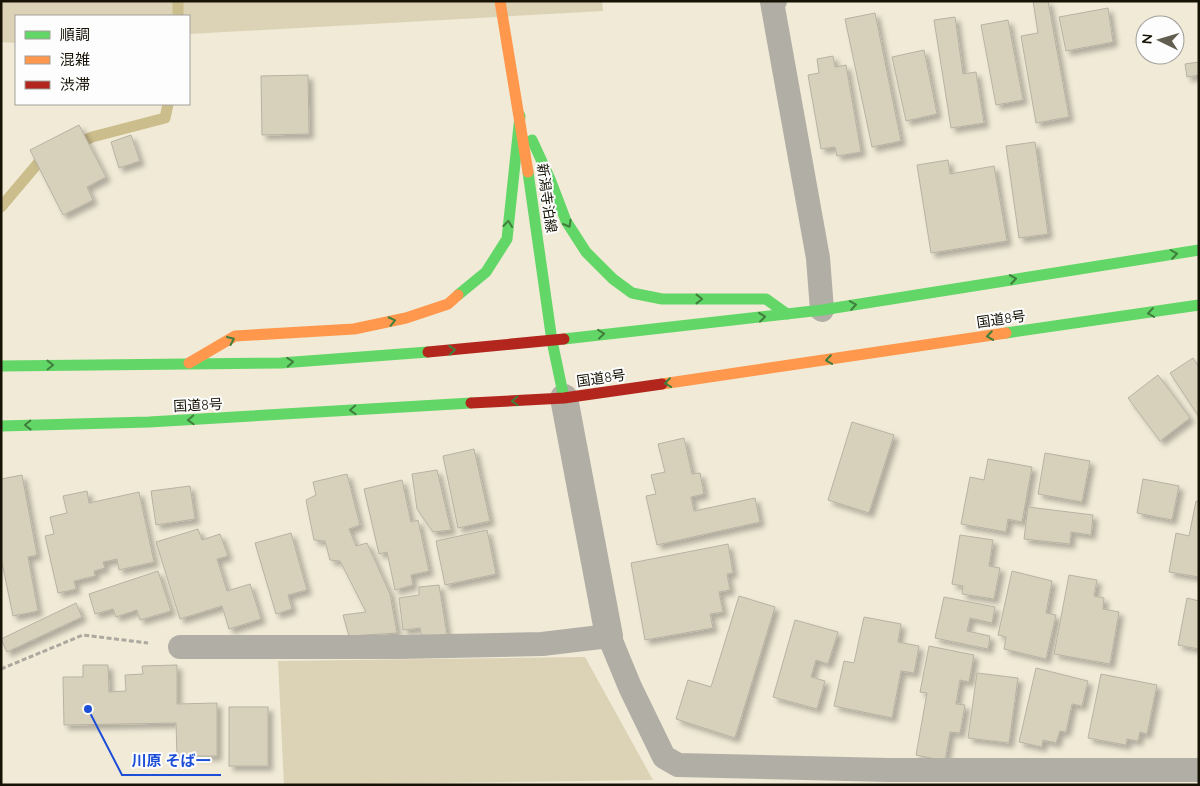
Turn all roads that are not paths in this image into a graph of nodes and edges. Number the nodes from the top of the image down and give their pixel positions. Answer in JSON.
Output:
{"nodes":[{"id":1,"x":500,"y":1,"type":"edge"},
{"id":2,"x":775,"y":1,"type":"edge"},
{"id":3,"x":520,"y":116,"type":"junction"},
{"id":4,"x":1199,"y":250,"type":"edge"},
{"id":5,"x":1199,"y":306,"type":"edge"},
{"id":6,"x":822,"y":310,"type":"junction"},
{"id":7,"x":787,"y":314,"type":"junction"},
{"id":8,"x":552,"y":341,"type":"junction"},
{"id":9,"x":189,"y":363,"type":"junction"},
{"id":10,"x":1,"y":366,"type":"edge"},
{"id":11,"x":564,"y":398,"type":"junction"},
{"id":12,"x":1,"y":426,"type":"edge"},
{"id":13,"x":609,"y":636,"type":"junction"},
{"id":14,"x":180,"y":647,"type":"road end"},
{"id":15,"x":1199,"y":770,"type":"edge"}],
"edges":[{"from":1,"to":3,"type":"main road","name":"新潟寺泊線"},
{"from":2,"to":6,"type":"lane"},
{"from":3,"to":7,"type":"main road","one_way":true},
{"from":3,"to":8,"type":"main road","name":"新潟寺泊線"},
{"from":9,"to":3,"type":"main road","one_way":true},
{"from":6,"to":4,"type":"main road","one_way":true},
{"from":5,"to":11,"type":"main road","name":"国道8号","one_way":true},
{"from":6,"to":7,"type":"main road"},
{"from":8,"to":7,"type":"main road","one_way":true},
{"from":9,"to":8,"type":"main road","one_way":true},
{"from":8,"to":11,"type":"main road","name":"新潟寺泊線"},
{"from":10,"to":9,"type":"main road","one_way":true},
{"from":11,"to":12,"type":"main road","name":"国道8号","one_way":true},
{"from":11,"to":13,"type":"street"},
{"from":13,"to":14,"type":"lane"},
{"from":13,"to":15,"type":"lane"}]}
